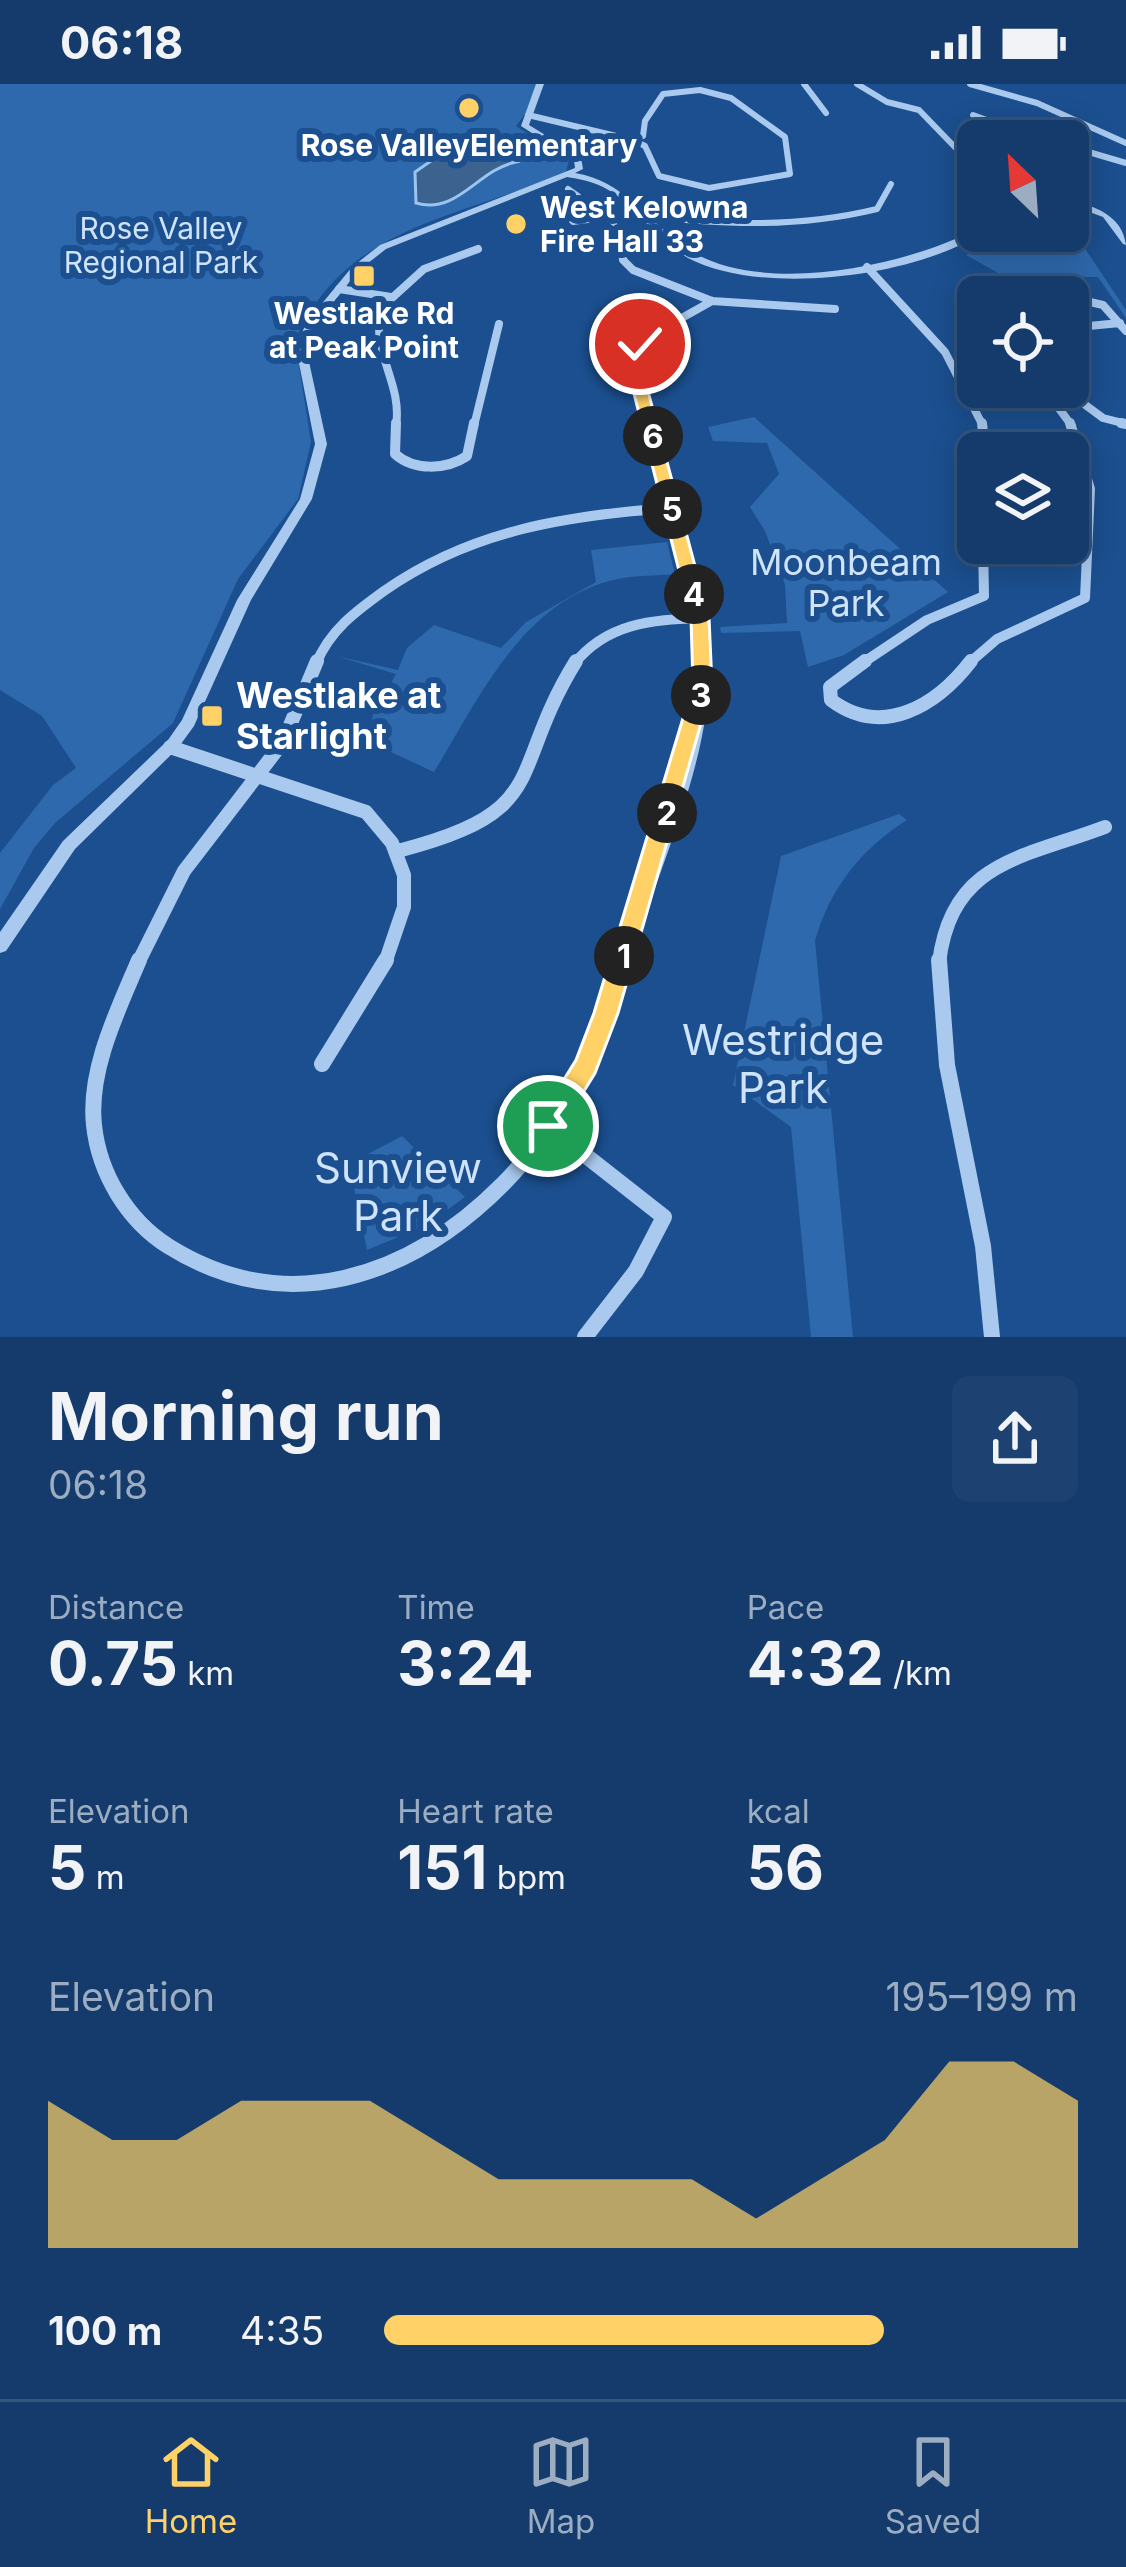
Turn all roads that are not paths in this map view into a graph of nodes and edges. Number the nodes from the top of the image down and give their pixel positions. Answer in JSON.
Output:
{"nodes":[{"id":1,"x":540,"y":84,"type":"edge"},
{"id":2,"x":805,"y":84,"type":"edge"},
{"id":3,"x":857,"y":84,"type":"edge"},
{"id":4,"x":970,"y":84,"type":"edge"},
{"id":5,"x":826,"y":113,"type":"dead end"},
{"id":6,"x":528,"y":115,"type":"junction"},
{"id":7,"x":973,"y":116,"type":"dead end"},
{"id":8,"x":984,"y":120,"type":"edge"},
{"id":9,"x":633,"y":140,"type":"junction"},
{"id":10,"x":1126,"y":142,"type":"edge"},
{"id":11,"x":957,"y":152,"type":"edge"},
{"id":12,"x":1089,"y":152,"type":"edge"},
{"id":13,"x":1126,"y":163,"type":"edge"},
{"id":14,"x":569,"y":182,"type":"junction"},
{"id":15,"x":892,"y":184,"type":"dead end"},
{"id":16,"x":578,"y":196,"type":"junction"},
{"id":17,"x":624,"y":198,"type":"junction"},
{"id":18,"x":604,"y":205,"type":"junction"},
{"id":19,"x":1089,"y":209,"type":"edge"},
{"id":20,"x":644,"y":215,"type":"junction"},
{"id":21,"x":609,"y":217,"type":"junction"},
{"id":22,"x":957,"y":241,"type":"edge"},
{"id":23,"x":1126,"y":242,"type":"edge"},
{"id":24,"x":478,"y":249,"type":"dead end"},
{"id":25,"x":867,"y":267,"type":"junction"},
{"id":26,"x":339,"y":289,"type":"junction"},
{"id":27,"x":391,"y":297,"type":"junction"},
{"id":28,"x":1089,"y":299,"type":"edge"},
{"id":29,"x":712,"y":301,"type":"junction"},
{"id":30,"x":835,"y":309,"type":"dead end"},
{"id":31,"x":499,"y":324,"type":"dead end"},
{"id":32,"x":1124,"y":326,"type":"edge"},
{"id":33,"x":1089,"y":327,"type":"edge"},
{"id":34,"x":1089,"y":408,"type":"edge"},
{"id":35,"x":1126,"y":424,"type":"edge"},
{"id":36,"x":988,"y":432,"type":"edge"},
{"id":37,"x":1089,"y":477,"type":"edge"},
{"id":38,"x":672,"y":508,"type":"junction"},
{"id":39,"x":1089,"y":563,"type":"edge"},
{"id":40,"x":983,"y":564,"type":"edge"},
{"id":41,"x":1089,"y":564,"type":"edge"},
{"id":42,"x":700,"y":618,"type":"junction"},
{"id":43,"x":170,"y":747,"type":"junction"},
{"id":44,"x":261,"y":774,"type":"junction"},
{"id":45,"x":1105,"y":827,"type":"dead end"},
{"id":46,"x":398,"y":851,"type":"junction"},
{"id":47,"x":0,"y":946,"type":"edge"},
{"id":48,"x":322,"y":1064,"type":"dead end"},
{"id":49,"x":548,"y":1126,"type":"junction"},
{"id":50,"x":585,"y":1337,"type":"edge"},
{"id":51,"x":992,"y":1337,"type":"edge"}],
"edges":[{"from":1,"to":6,"type":"street"},
{"from":2,"to":5,"type":"street"},
{"from":3,"to":11,"type":"street"},
{"from":4,"to":10,"type":"street"},
{"from":6,"to":9,"type":"street"},
{"from":6,"to":14,"type":"street"},
{"from":7,"to":8,"type":"street"},
{"from":9,"to":9,"type":"street"},
{"from":12,"to":13,"type":"street"},
{"from":14,"to":16,"type":"street"},
{"from":14,"to":17,"type":"street"},
{"from":14,"to":26,"type":"street"},
{"from":15,"to":20,"type":"street"},
{"from":16,"to":18,"type":"street"},
{"from":16,"to":21,"type":"street"},
{"from":17,"to":18,"type":"street"},
{"from":17,"to":20,"type":"street"},
{"from":18,"to":21,"type":"street"},
{"from":19,"to":23,"type":"street"},
{"from":20,"to":25,"type":"street"},
{"from":21,"to":29,"type":"street"},
{"from":22,"to":25,"type":"street"},
{"from":24,"to":27,"type":"street"},
{"from":25,"to":36,"type":"street"},
{"from":26,"to":27,"type":"street"},
{"from":26,"to":43,"type":"street"},
{"from":27,"to":31,"type":"street"},
{"from":28,"to":32,"type":"street"},
{"from":29,"to":30,"type":"street"},
{"from":29,"to":38,"type":"street"},
{"from":32,"to":33,"type":"street"},
{"from":34,"to":35,"type":"street"},
{"from":37,"to":39,"type":"street"},
{"from":38,"to":42,"type":"street"},
{"from":38,"to":44,"type":"street"},
{"from":40,"to":41,"type":"street"},
{"from":42,"to":46,"type":"street"},
{"from":42,"to":49,"type":"street"},
{"from":43,"to":44,"type":"street"},
{"from":43,"to":47,"type":"street"},
{"from":44,"to":46,"type":"street"},
{"from":44,"to":49,"type":"street"},
{"from":45,"to":51,"type":"street"},
{"from":46,"to":48,"type":"street"},
{"from":49,"to":50,"type":"street"}]}
